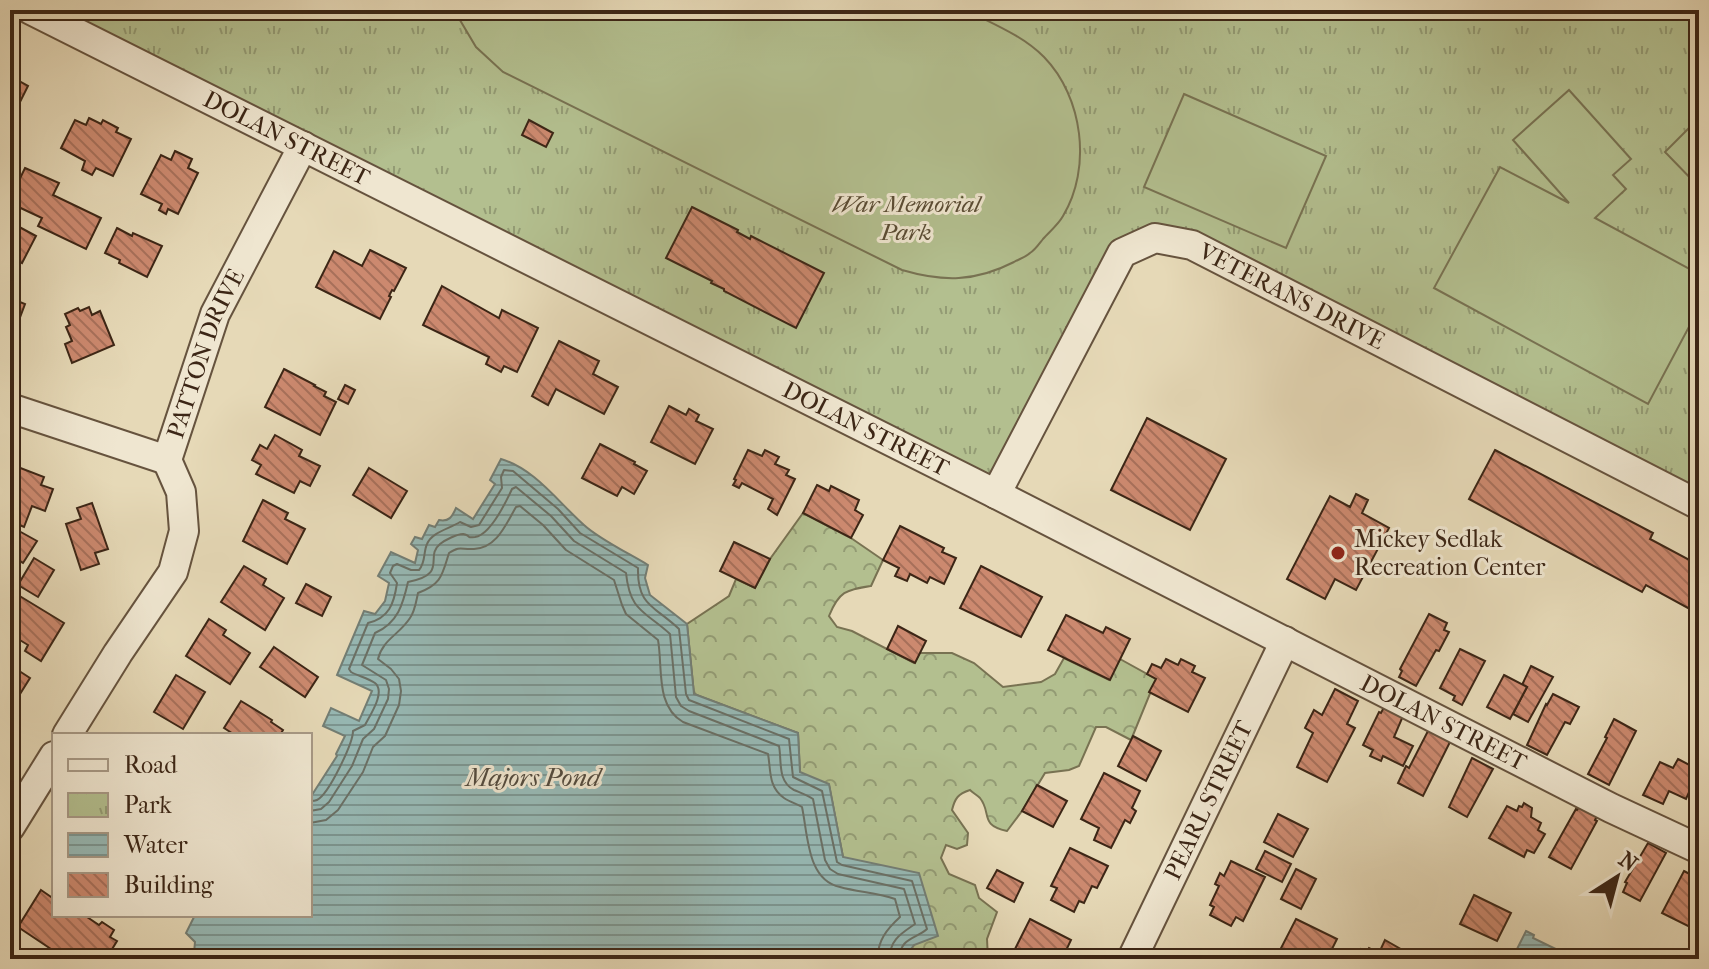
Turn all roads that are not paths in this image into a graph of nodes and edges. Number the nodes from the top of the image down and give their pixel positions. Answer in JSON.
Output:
{"nodes":[{"id":1,"x":31,"y":10,"type":"edge"},
{"id":2,"x":303,"y":146,"type":"junction"},
{"id":3,"x":10,"y":408,"type":"edge"},
{"id":4,"x":167,"y":460,"type":"junction"},
{"id":5,"x":996,"y":494,"type":"junction"},
{"id":6,"x":1699,"y":505,"type":"edge"},
{"id":7,"x":1285,"y":641,"type":"junction"},
{"id":8,"x":68,"y":733,"type":"edge"},
{"id":9,"x":52,"y":759,"type":"edge"},
{"id":10,"x":10,"y":827,"type":"edge"},
{"id":11,"x":1699,"y":849,"type":"edge"},
{"id":12,"x":1138,"y":957,"type":"edge"}],
"edges":[{"from":1,"to":2,"type":"street","name":"DOLAN STREET"},
{"from":2,"to":4,"type":"street","name":"PATTON DRIVE"},
{"from":2,"to":5,"type":"street","name":"DOLAN STREET"},
{"from":3,"to":4,"type":"street"},
{"from":4,"to":8,"type":"street","name":"PATTON DRIVE"},
{"from":5,"to":6,"type":"street","name":"VETERANS DRIVE"},
{"from":5,"to":7,"type":"street","name":"DOLAN STREET"},
{"from":7,"to":11,"type":"street","name":"DOLAN STREET"},
{"from":7,"to":12,"type":"street","name":"PEARL STREET"},
{"from":9,"to":10,"type":"street"}]}
